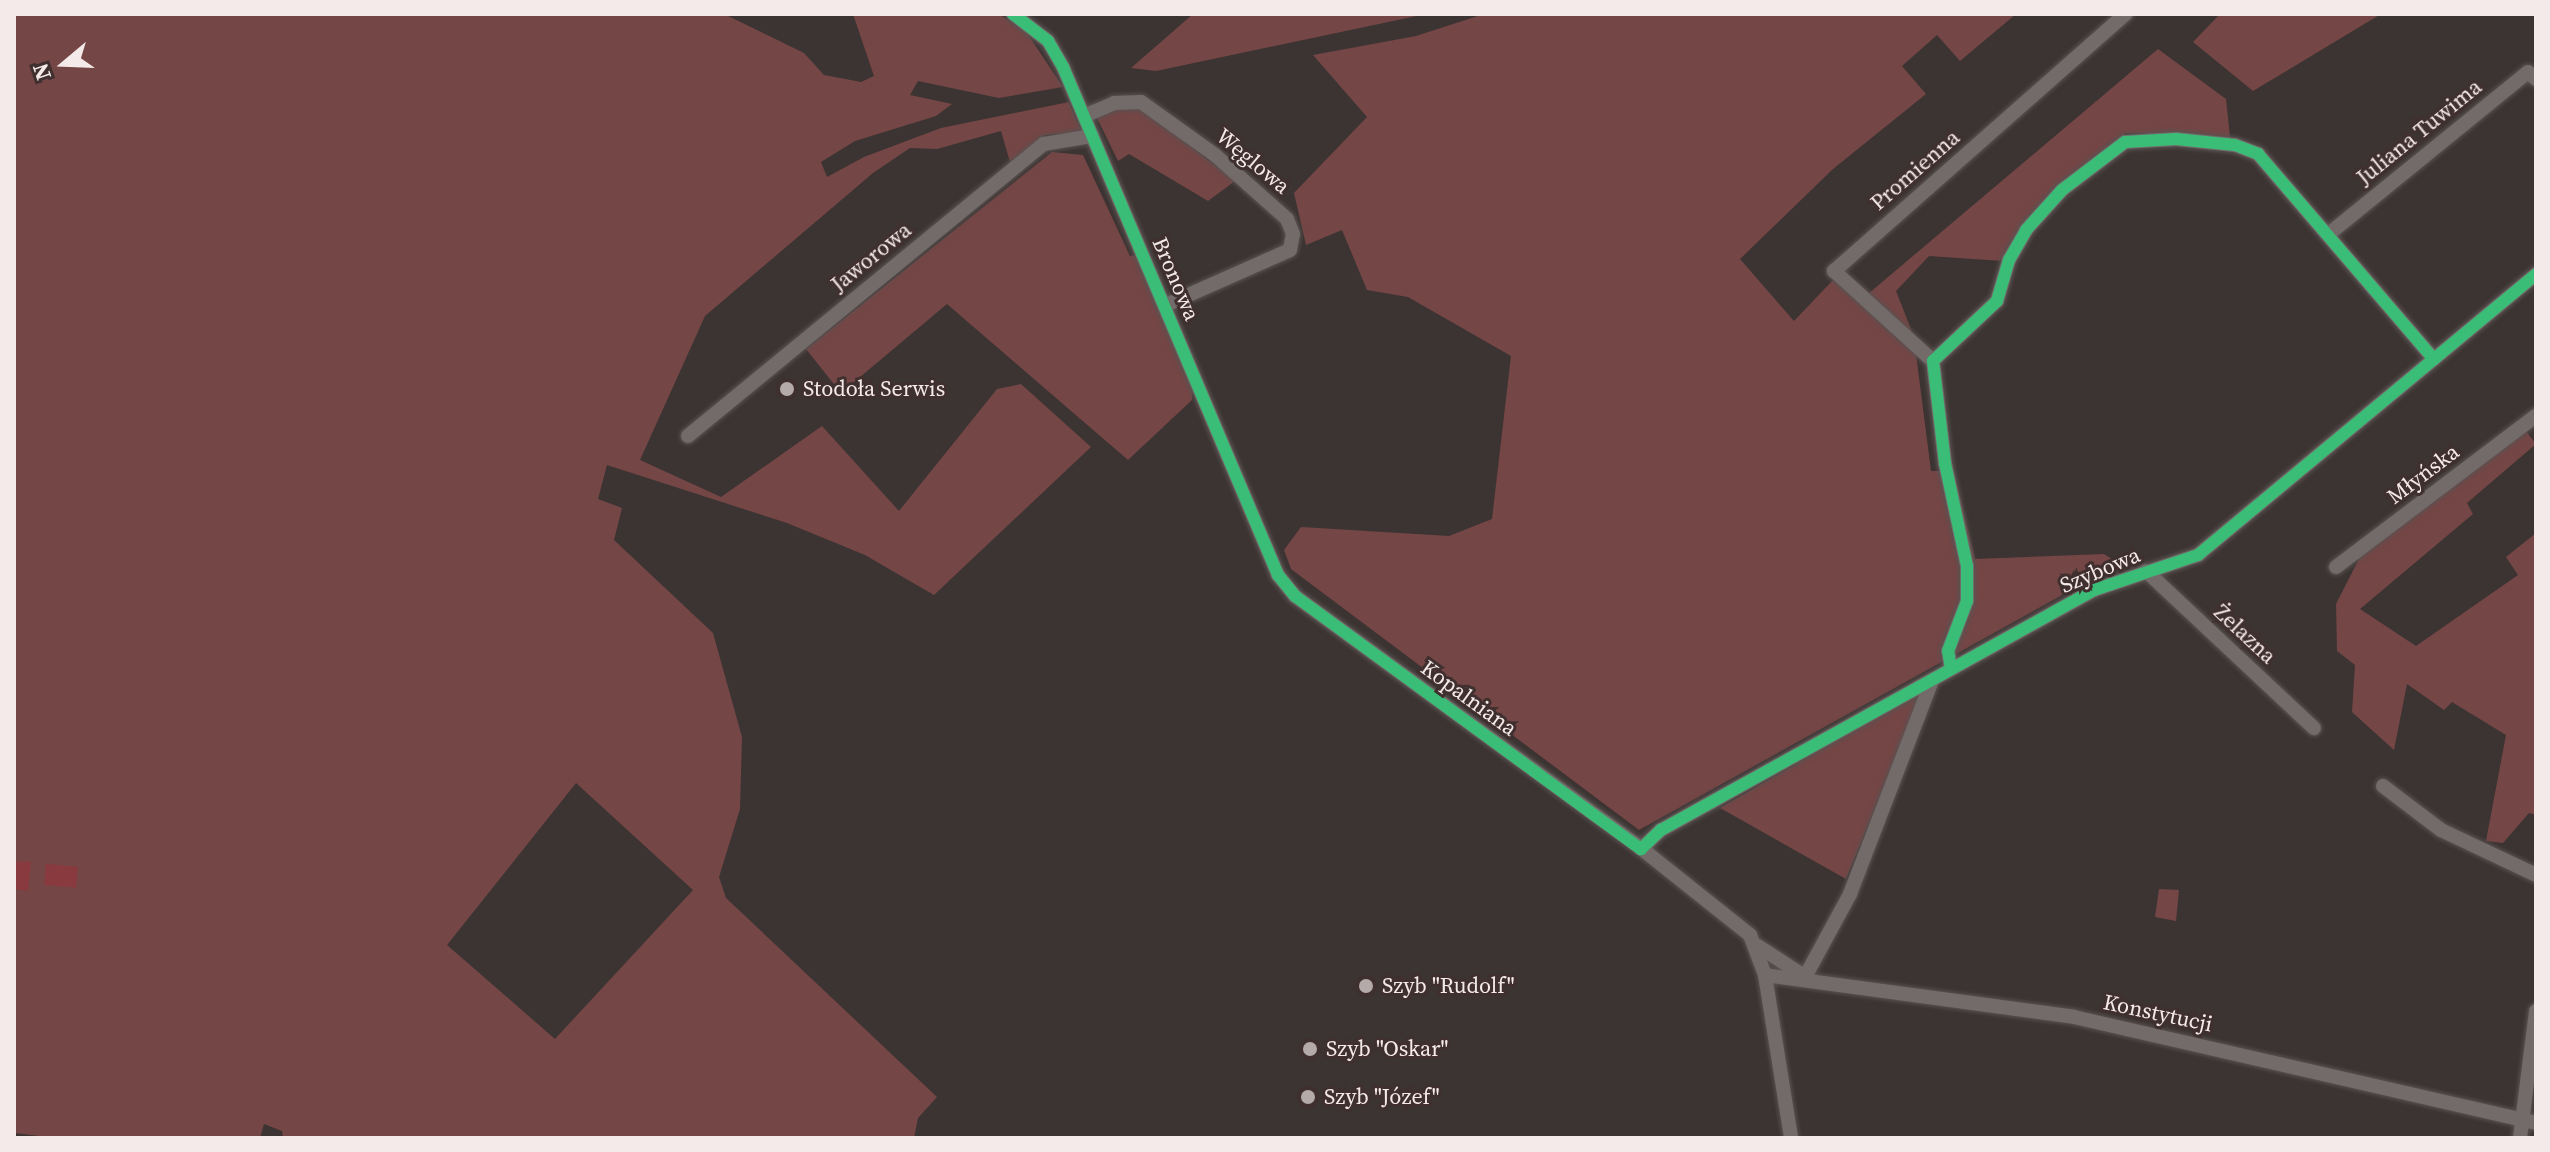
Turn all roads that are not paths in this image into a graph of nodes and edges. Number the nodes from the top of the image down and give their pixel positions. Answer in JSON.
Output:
{"nodes":[{"id":1,"x":1013,"y":14,"type":"edge"},
{"id":2,"x":2126,"y":14,"type":"edge"},
{"id":3,"x":2536,"y":79,"type":"edge"},
{"id":4,"x":1084,"y":116,"type":"junction"},
{"id":5,"x":1092,"y":136,"type":"junction"},
{"id":6,"x":2330,"y":233,"type":"junction"},
{"id":7,"x":2531,"y":278,"type":"edge"},
{"id":8,"x":2536,"y":296,"type":"edge"},
{"id":9,"x":1166,"y":305,"type":"junction"},
{"id":10,"x":2434,"y":359,"type":"junction"},
{"id":11,"x":1933,"y":361,"type":"junction"},
{"id":12,"x":2536,"y":416,"type":"edge"},
{"id":13,"x":688,"y":436,"type":"dead end"},
{"id":14,"x":2336,"y":567,"type":"dead end"},
{"id":15,"x":2146,"y":571,"type":"junction"},
{"id":16,"x":1278,"y":575,"type":"joint"},
{"id":17,"x":1951,"y":669,"type":"junction"},
{"id":18,"x":1932,"y":680,"type":"junction"},
{"id":19,"x":2314,"y":728,"type":"dead end"},
{"id":20,"x":2383,"y":786,"type":"dead end"},
{"id":21,"x":1641,"y":849,"type":"junction"},
{"id":22,"x":2536,"y":875,"type":"edge"},
{"id":23,"x":1758,"y":946,"type":"junction"},
{"id":24,"x":1765,"y":975,"type":"junction"},
{"id":25,"x":1805,"y":977,"type":"junction"},
{"id":26,"x":2536,"y":1011,"type":"edge"},
{"id":27,"x":2529,"y":1122,"type":"edge"},
{"id":28,"x":1791,"y":1138,"type":"edge"},
{"id":29,"x":2520,"y":1138,"type":"edge"}],
"edges":[{"from":1,"to":4,"type":"street","name":"Bronowa"},
{"from":2,"to":11,"type":"street","name":"Promienna"},
{"from":3,"to":6,"type":"street","name":"Juliana Tuwima"},
{"from":4,"to":5,"type":"street","name":"Bronowa"},
{"from":4,"to":9,"type":"street","name":"Węglowa"},
{"from":5,"to":9,"type":"street","name":"Bronowa"},
{"from":5,"to":13,"type":"street","name":"Jaworowa"},
{"from":6,"to":10,"type":"street"},
{"from":6,"to":11,"type":"street"},
{"from":7,"to":8,"type":"street"},
{"from":7,"to":10,"type":"street","name":"Szybowa"},
{"from":9,"to":16,"type":"street","name":"Bronowa"},
{"from":10,"to":15,"type":"street","name":"Szybowa"},
{"from":11,"to":17,"type":"street"},
{"from":12,"to":14,"type":"street","name":"Młyńska"},
{"from":15,"to":17,"type":"street","name":"Szybowa"},
{"from":15,"to":19,"type":"street","name":"Żelazna"},
{"from":16,"to":21,"type":"street","name":"Kopalniana"},
{"from":17,"to":18,"type":"street","name":"Szybowa"},
{"from":18,"to":21,"type":"street","name":"Szybowa"},
{"from":18,"to":25,"type":"street"},
{"from":20,"to":22,"type":"street"},
{"from":21,"to":23,"type":"street","name":"Kopalniana"},
{"from":23,"to":24,"type":"street"},
{"from":23,"to":25,"type":"street","name":"Kopalniana"},
{"from":24,"to":25,"type":"street","name":"Konstytucji"},
{"from":24,"to":28,"type":"street"},
{"from":25,"to":27,"type":"street","name":"Konstytucji"},
{"from":26,"to":27,"type":"street"},
{"from":27,"to":29,"type":"street"}]}
